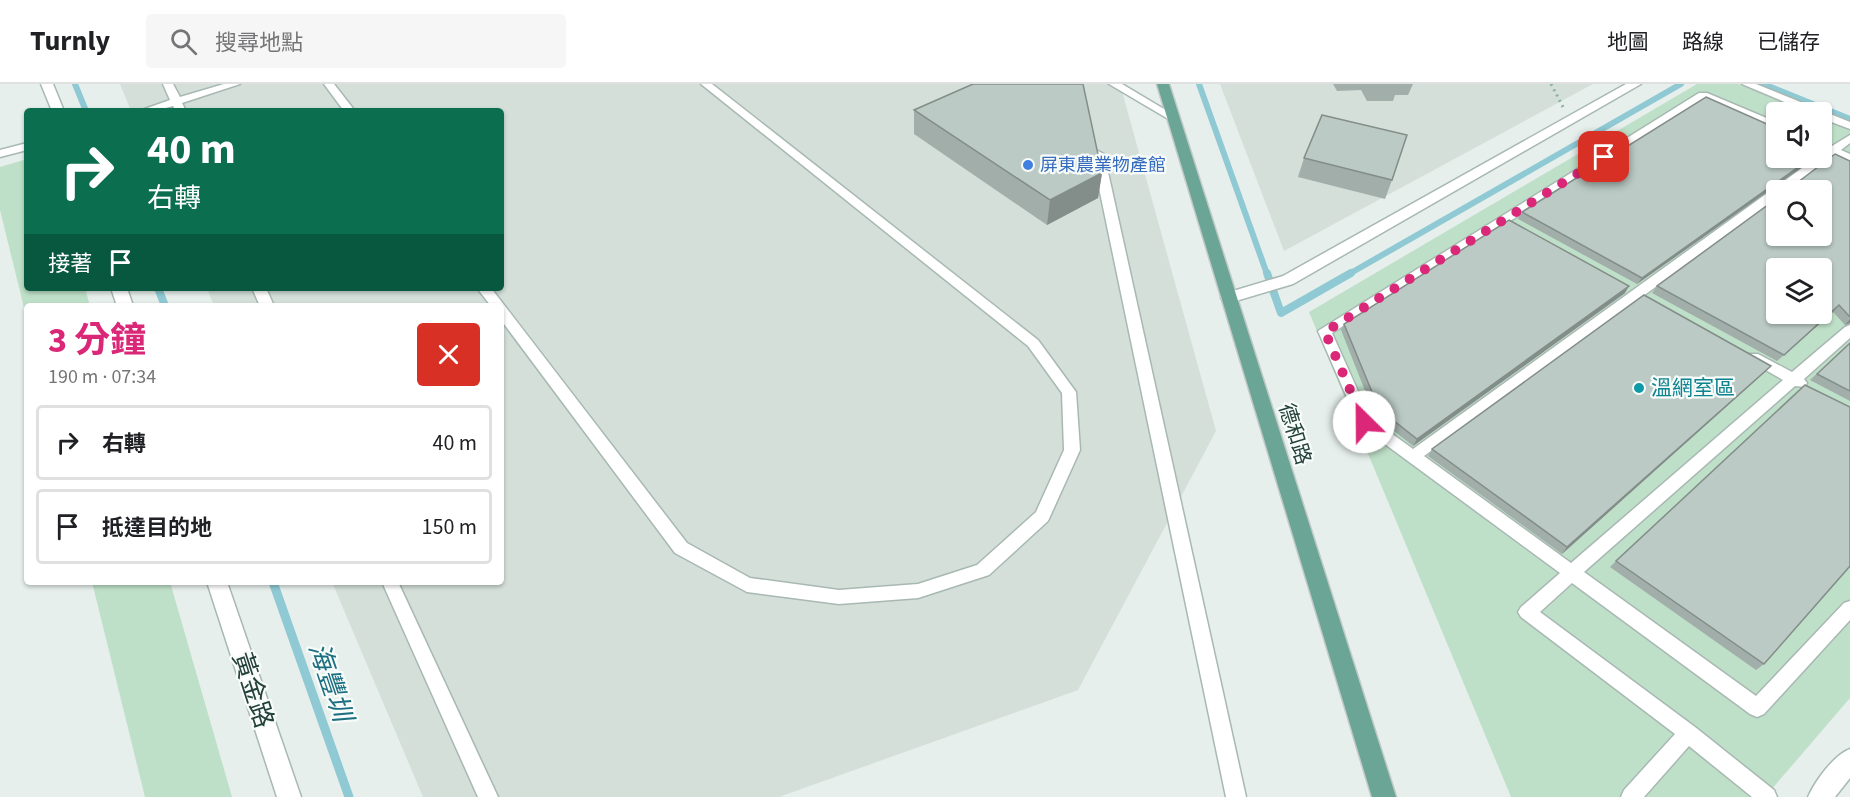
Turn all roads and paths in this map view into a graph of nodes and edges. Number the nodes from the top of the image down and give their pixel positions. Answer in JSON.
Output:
{"nodes":[{"id":1,"x":47,"y":84,"type":"edge"},
{"id":2,"x":168,"y":84,"type":"edge"},
{"id":3,"x":235,"y":84,"type":"edge"},
{"id":4,"x":329,"y":84,"type":"edge"},
{"id":5,"x":706,"y":84,"type":"edge"},
{"id":6,"x":1114,"y":84,"type":"edge"},
{"id":7,"x":1163,"y":84,"type":"edge"},
{"id":8,"x":1551,"y":84,"type":"edge"},
{"id":9,"x":1635,"y":84,"type":"edge"},
{"id":10,"x":1747,"y":84,"type":"edge"},
{"id":11,"x":1791,"y":102,"type":"edge"},
{"id":12,"x":179,"y":106,"type":"edge"},
{"id":13,"x":57,"y":108,"type":"edge"},
{"id":14,"x":348,"y":108,"type":"edge"},
{"id":15,"x":1173,"y":118,"type":"junction"},
{"id":16,"x":1832,"y":119,"type":"edge"},
{"id":17,"x":1570,"y":121,"type":"junction"},
{"id":18,"x":1766,"y":122,"type":"edge"},
{"id":19,"x":1850,"y":126,"type":"edge"},
{"id":20,"x":1850,"y":138,"type":"edge"},
{"id":21,"x":1095,"y":142,"type":"edge"},
{"id":22,"x":24,"y":147,"type":"edge"},
{"id":23,"x":1834,"y":151,"type":"junction"},
{"id":24,"x":0,"y":154,"type":"edge"},
{"id":25,"x":1850,"y":158,"type":"edge"},
{"id":26,"x":1794,"y":180,"type":"edge"},
{"id":27,"x":1766,"y":201,"type":"edge"},
{"id":28,"x":486,"y":291,"type":"edge"},
{"id":29,"x":1230,"y":298,"type":"junction"},
{"id":30,"x":496,"y":303,"type":"edge"},
{"id":31,"x":504,"y":314,"type":"edge"},
{"id":32,"x":1850,"y":330,"type":"edge"},
{"id":33,"x":1742,"y":351,"type":"edge"},
{"id":34,"x":1793,"y":379,"type":"junction"},
{"id":35,"x":1812,"y":390,"type":"edge"},
{"id":36,"x":1412,"y":457,"type":"junction"},
{"id":37,"x":1573,"y":571,"type":"junction"},
{"id":38,"x":218,"y":585,"type":"edge"},
{"id":39,"x":391,"y":585,"type":"edge"},
{"id":40,"x":1850,"y":608,"type":"edge"},
{"id":41,"x":1688,"y":733,"type":"junction"},
{"id":42,"x":1850,"y":760,"type":"edge"},
{"id":43,"x":289,"y":797,"type":"edge"},
{"id":44,"x":489,"y":797,"type":"edge"},
{"id":45,"x":1236,"y":797,"type":"edge"},
{"id":46,"x":1384,"y":797,"type":"edge"},
{"id":47,"x":1631,"y":797,"type":"edge"},
{"id":48,"x":1767,"y":797,"type":"edge"},
{"id":49,"x":1820,"y":797,"type":"edge"}],
"edges":[{"from":1,"to":13,"type":"street"},
{"from":2,"to":12,"type":"lane"},
{"from":3,"to":12,"type":"lane"},
{"from":4,"to":14,"type":"lane"},
{"from":5,"to":31,"type":"lane"},
{"from":6,"to":15,"type":"lane"},
{"from":7,"to":15,"type":"main road","name":"德和路"},
{"from":8,"to":17,"type":"path"},
{"from":9,"to":17,"type":"street"},
{"from":10,"to":11,"type":"lane"},
{"from":15,"to":29,"type":"main road","name":"德和路"},
{"from":16,"to":19,"type":"lane"},
{"from":17,"to":29,"type":"street"},
{"from":18,"to":36,"type":"lane"},
{"from":20,"to":23,"type":"lane"},
{"from":21,"to":45,"type":"lane"},
{"from":22,"to":24,"type":"lane"},
{"from":23,"to":25,"type":"lane"},
{"from":23,"to":26,"type":"lane"},
{"from":27,"to":36,"type":"lane"},
{"from":28,"to":30,"type":"lane"},
{"from":29,"to":46,"type":"main road","name":"德和路"},
{"from":32,"to":34,"type":"lane"},
{"from":33,"to":34,"type":"lane"},
{"from":34,"to":35,"type":"lane"},
{"from":34,"to":37,"type":"lane"},
{"from":36,"to":37,"type":"lane"},
{"from":37,"to":40,"type":"lane"},
{"from":37,"to":41,"type":"lane"},
{"from":38,"to":43,"type":"street","name":"黃金路"},
{"from":39,"to":44,"type":"lane"},
{"from":41,"to":47,"type":"lane"},
{"from":41,"to":48,"type":"lane"},
{"from":42,"to":49,"type":"street"}]}
